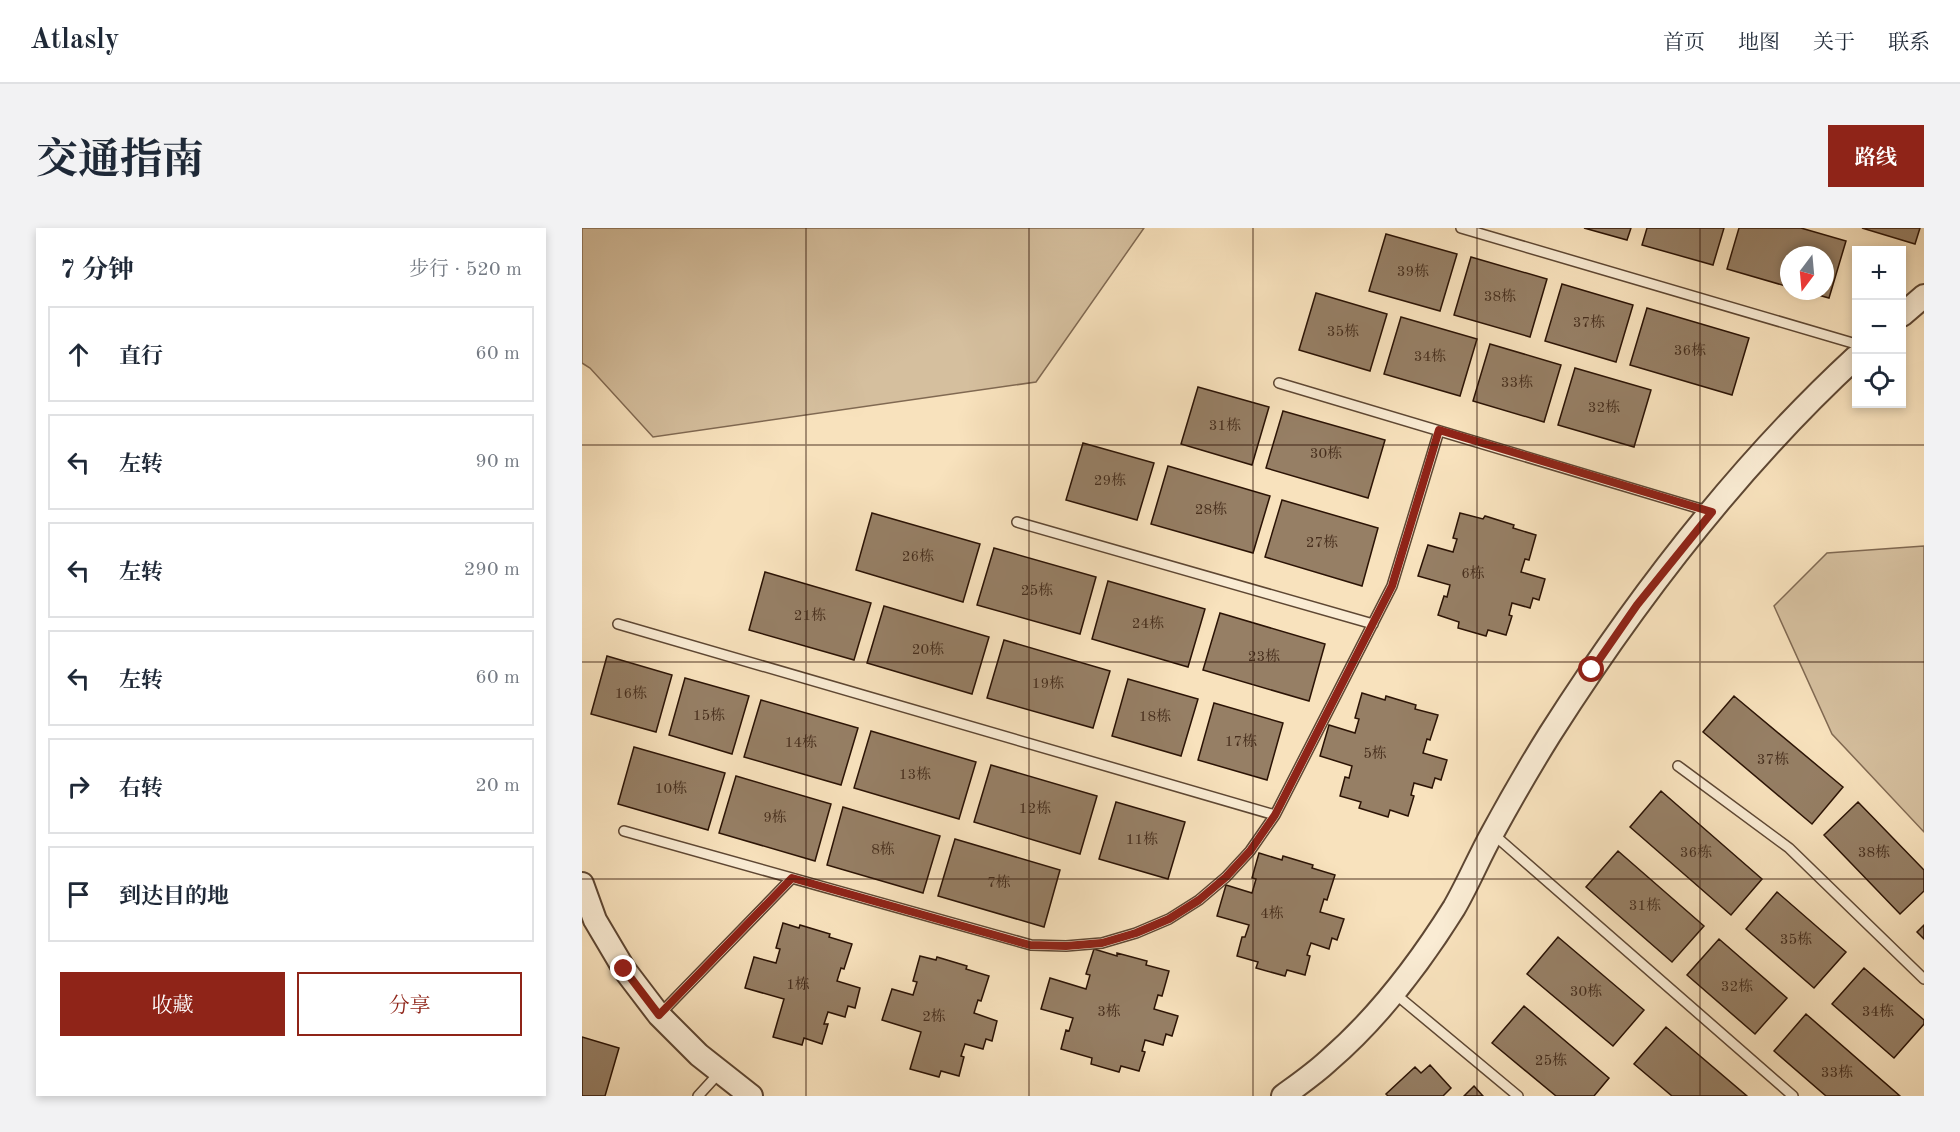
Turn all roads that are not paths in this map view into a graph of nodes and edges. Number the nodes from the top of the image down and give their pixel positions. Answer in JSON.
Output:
{"nodes":[{"id":1,"x":1461,"y":228,"type":"edge"},
{"id":2,"x":1924,"y":296,"type":"edge"},
{"id":3,"x":1906,"y":312,"type":"edge"},
{"id":4,"x":1852,"y":344,"type":"edge"},
{"id":5,"x":1852,"y":362,"type":"edge"},
{"id":6,"x":1279,"y":383,"type":"dead end"},
{"id":7,"x":1439,"y":430,"type":"junction"},
{"id":8,"x":1712,"y":512,"type":"junction"},
{"id":9,"x":1017,"y":522,"type":"dead end"},
{"id":10,"x":618,"y":624,"type":"dead end"},
{"id":11,"x":1373,"y":624,"type":"junction"},
{"id":12,"x":1678,"y":766,"type":"dead end"},
{"id":13,"x":1275,"y":815,"type":"junction"},
{"id":14,"x":624,"y":831,"type":"dead end"},
{"id":15,"x":1492,"y":833,"type":"junction"},
{"id":16,"x":792,"y":878,"type":"junction"},
{"id":17,"x":582,"y":884,"type":"edge"},
{"id":18,"x":1924,"y":979,"type":"edge"},
{"id":19,"x":1394,"y":992,"type":"junction"},
{"id":20,"x":659,"y":1015,"type":"junction"},
{"id":21,"x":720,"y":1072,"type":"junction"},
{"id":22,"x":698,"y":1096,"type":"edge"},
{"id":23,"x":751,"y":1096,"type":"edge"},
{"id":24,"x":1284,"y":1096,"type":"edge"},
{"id":25,"x":1518,"y":1096,"type":"edge"},
{"id":26,"x":1793,"y":1096,"type":"edge"}],
"edges":[{"from":1,"to":4,"type":"lane"},
{"from":2,"to":3,"type":"street"},
{"from":5,"to":8,"type":"street"},
{"from":6,"to":7,"type":"lane"},
{"from":7,"to":8,"type":"lane"},
{"from":7,"to":11,"type":"lane"},
{"from":8,"to":15,"type":"street"},
{"from":9,"to":11,"type":"lane"},
{"from":10,"to":13,"type":"lane"},
{"from":11,"to":13,"type":"lane"},
{"from":12,"to":18,"type":"lane"},
{"from":13,"to":16,"type":"lane"},
{"from":14,"to":16,"type":"lane"},
{"from":15,"to":19,"type":"street"},
{"from":15,"to":26,"type":"lane"},
{"from":16,"to":20,"type":"lane"},
{"from":17,"to":20,"type":"street"},
{"from":19,"to":24,"type":"street"},
{"from":19,"to":25,"type":"lane"},
{"from":20,"to":21,"type":"street"},
{"from":21,"to":22,"type":"lane"},
{"from":21,"to":23,"type":"street"}]}
